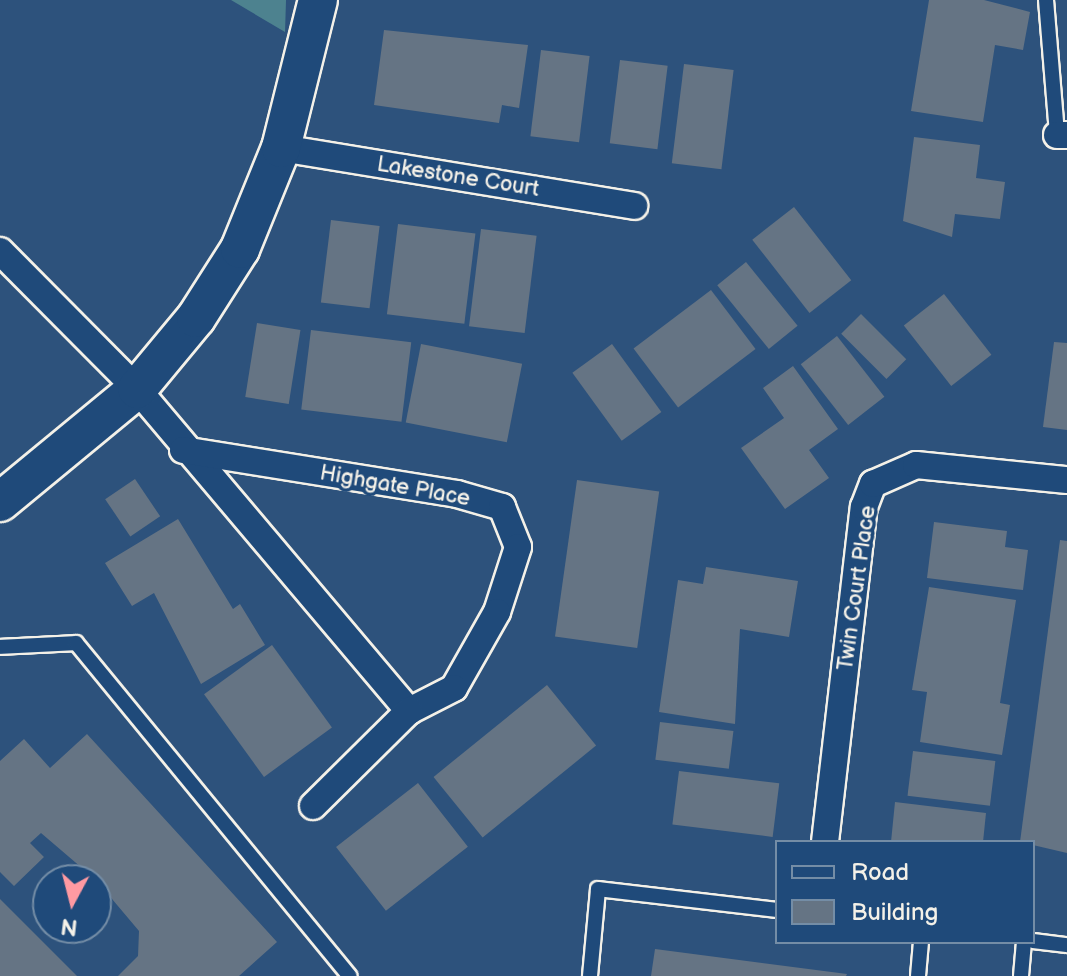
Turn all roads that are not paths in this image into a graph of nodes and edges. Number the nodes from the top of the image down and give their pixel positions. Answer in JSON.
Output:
{"nodes":[{"id":1,"x":318,"y":0,"type":"edge"},
{"id":2,"x":1046,"y":0,"type":"edge"},
{"id":3,"x":1062,"y":135,"type":"edge"},
{"id":4,"x":281,"y":148,"type":"junction"},
{"id":5,"x":634,"y":206,"type":"dead end"},
{"id":6,"x":0,"y":251,"type":"edge"},
{"id":7,"x":137,"y":389,"type":"junction"},
{"id":8,"x":183,"y":450,"type":"junction"},
{"id":9,"x":1067,"y":480,"type":"edge"},
{"id":10,"x":0,"y":502,"type":"edge"},
{"id":11,"x":0,"y":647,"type":"edge"},
{"id":12,"x":409,"y":711,"type":"junction"},
{"id":13,"x":313,"y":806,"type":"dead end"},
{"id":14,"x":825,"y":840,"type":"edge"},
{"id":15,"x":775,"y":910,"type":"edge"},
{"id":16,"x":1035,"y":941,"type":"edge"},
{"id":17,"x":921,"y":944,"type":"edge"},
{"id":18,"x":1024,"y":944,"type":"edge"},
{"id":19,"x":1067,"y":945,"type":"edge"},
{"id":20,"x":350,"y":976,"type":"edge"},
{"id":21,"x":590,"y":976,"type":"edge"},
{"id":22,"x":918,"y":976,"type":"edge"},
{"id":23,"x":1021,"y":976,"type":"edge"}],
"edges":[{"from":1,"to":4,"type":"street"},
{"from":2,"to":3,"type":"lane"},
{"from":4,"to":5,"type":"street","name":"Lakestone Court"},
{"from":4,"to":7,"type":"street"},
{"from":6,"to":7,"type":"street"},
{"from":7,"to":8,"type":"street"},
{"from":7,"to":10,"type":"street"},
{"from":8,"to":12,"type":"street"},
{"from":8,"to":12,"type":"street","name":"Highgate Place"},
{"from":9,"to":14,"type":"street","name":"Twin Court Place"},
{"from":11,"to":20,"type":"lane"},
{"from":12,"to":13,"type":"street","name":"Highgate Place"},
{"from":15,"to":21,"type":"lane"},
{"from":16,"to":19,"type":"lane"},
{"from":17,"to":22,"type":"lane"},
{"from":18,"to":23,"type":"lane"}]}
